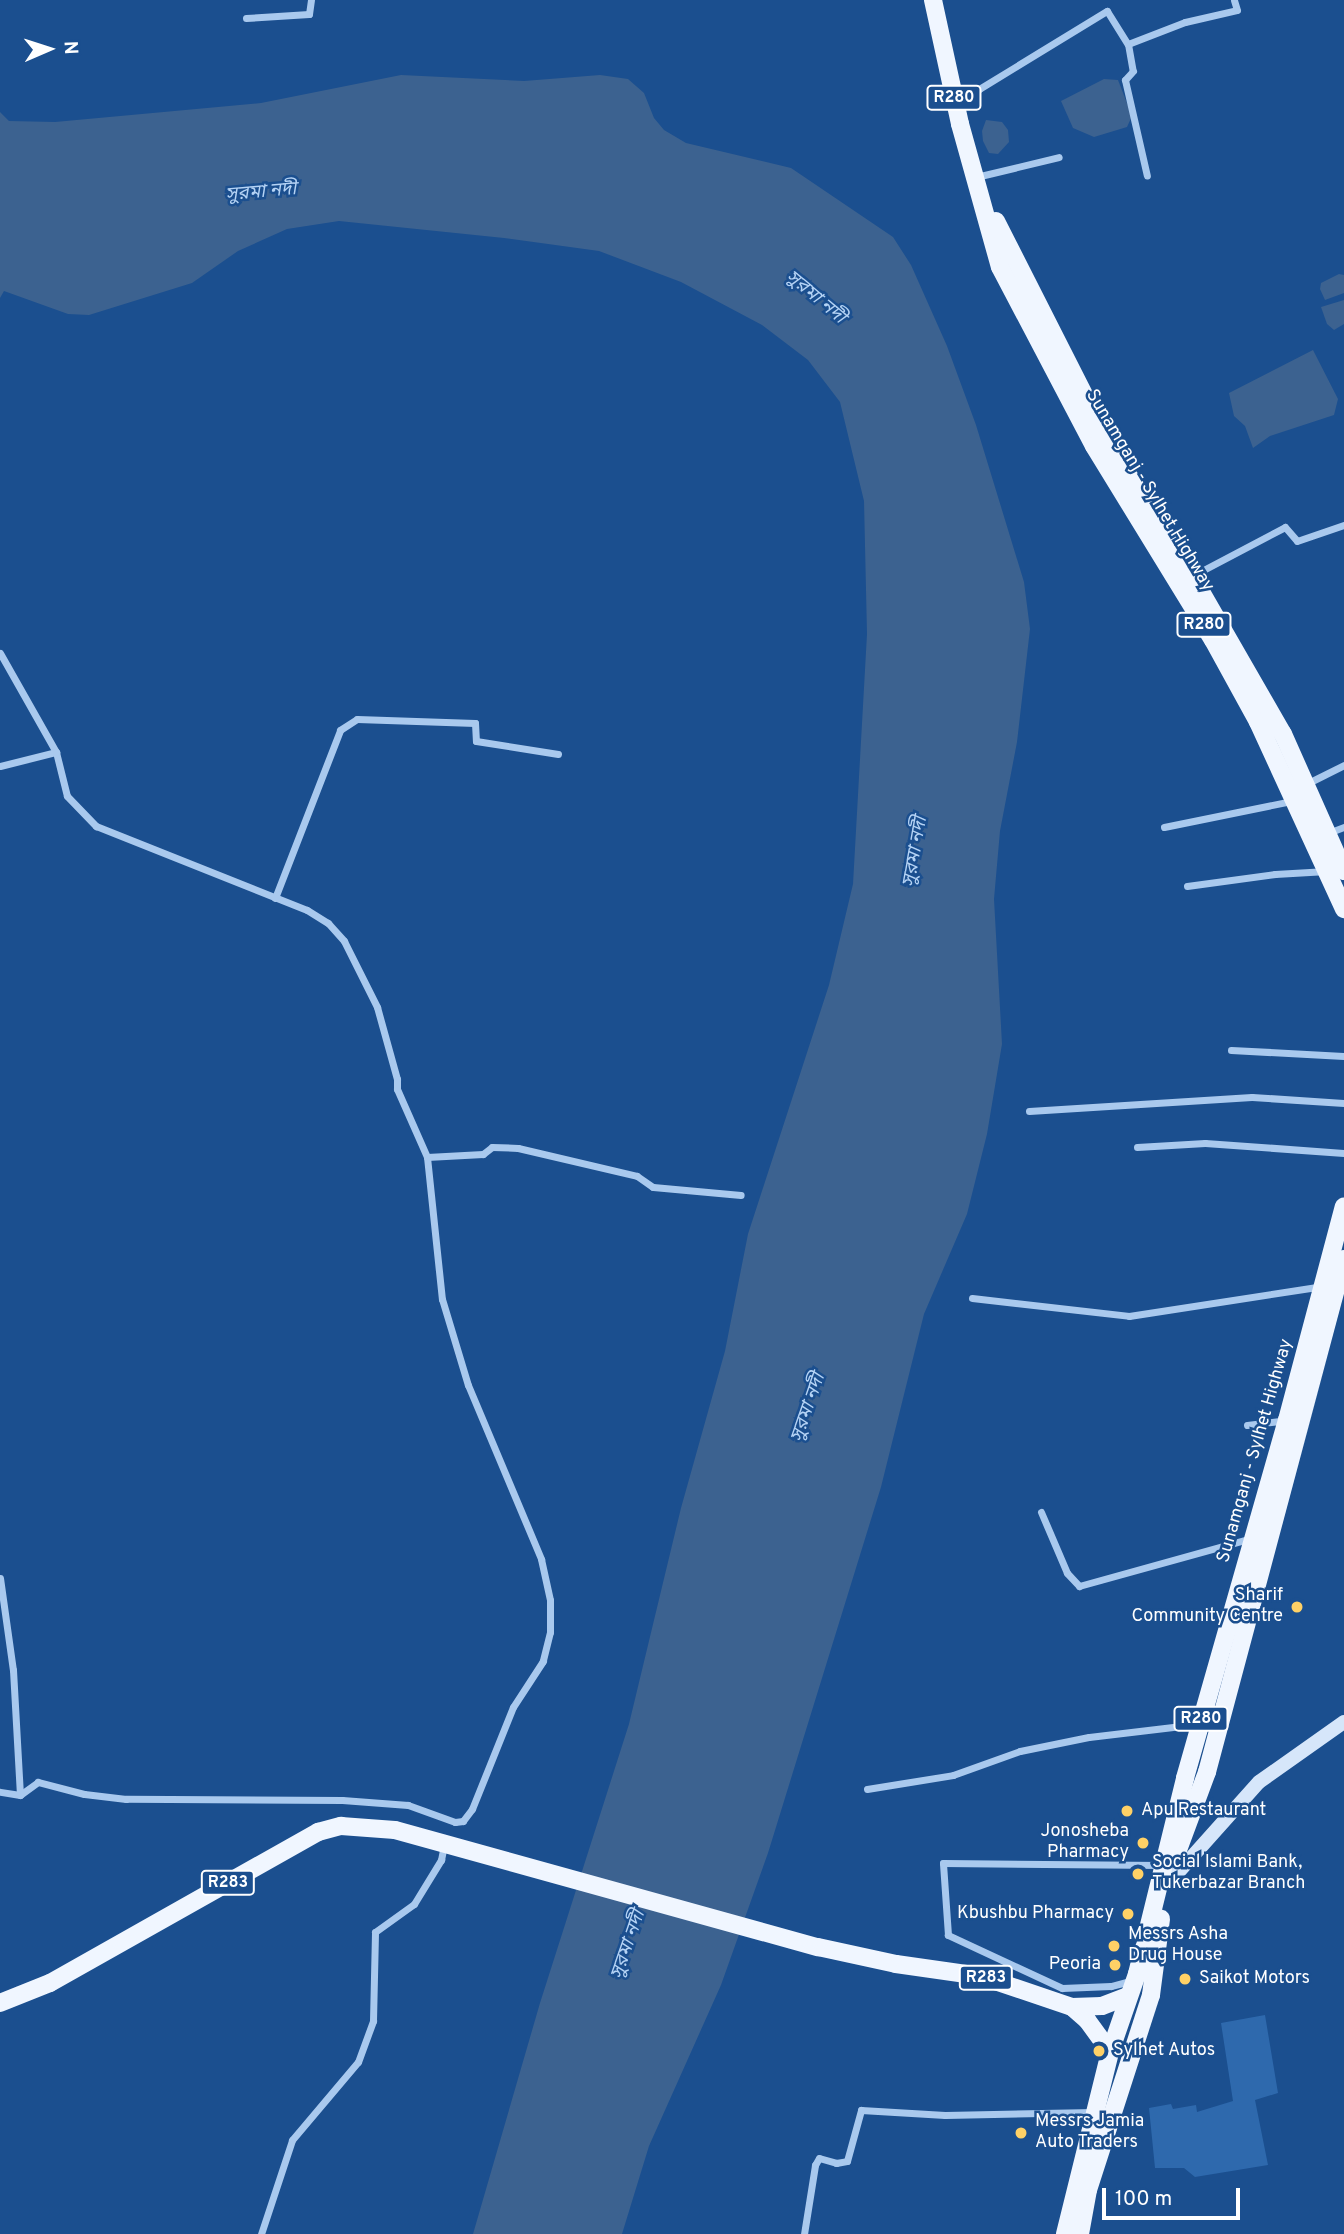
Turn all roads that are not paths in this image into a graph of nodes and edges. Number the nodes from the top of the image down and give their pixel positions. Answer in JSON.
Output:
{"nodes":[{"id":1,"x":311,"y":0,"type":"edge"},
{"id":2,"x":933,"y":0,"type":"edge"},
{"id":3,"x":1234,"y":0,"type":"edge"},
{"id":4,"x":246,"y":18,"type":"dead end"},
{"id":5,"x":1128,"y":44,"type":"junction"},
{"id":6,"x":954,"y":96,"type":"junction"},
{"id":7,"x":1059,"y":157,"type":"dead end"},
{"id":8,"x":1147,"y":176,"type":"dead end"},
{"id":9,"x":978,"y":185,"type":"junction"},
{"id":10,"x":1050,"y":344,"type":"junction"},
{"id":11,"x":1344,"y":525,"type":"edge"},
{"id":12,"x":1192,"y":576,"type":"junction"},
{"id":13,"x":0,"y":653,"type":"edge"},
{"id":14,"x":55,"y":752,"type":"junction"},
{"id":15,"x":558,"y":754,"type":"dead end"},
{"id":16,"x":1344,"y":765,"type":"edge"},
{"id":17,"x":0,"y":766,"type":"edge"},
{"id":18,"x":1307,"y":784,"type":"junction"},
{"id":19,"x":1296,"y":800,"type":"junction"},
{"id":20,"x":1164,"y":827,"type":"dead end"},
{"id":21,"x":1336,"y":830,"type":"edge"},
{"id":22,"x":1336,"y":871,"type":"edge"},
{"id":23,"x":1187,"y":886,"type":"dead end"},
{"id":24,"x":275,"y":898,"type":"junction"},
{"id":25,"x":1344,"y":909,"type":"edge"},
{"id":26,"x":1231,"y":1050,"type":"dead end"},
{"id":27,"x":1344,"y":1056,"type":"edge"},
{"id":28,"x":1344,"y":1103,"type":"edge"},
{"id":29,"x":1029,"y":1111,"type":"dead end"},
{"id":30,"x":1137,"y":1147,"type":"dead end"},
{"id":31,"x":1344,"y":1153,"type":"edge"},
{"id":32,"x":427,"y":1157,"type":"junction"},
{"id":33,"x":741,"y":1195,"type":"dead end"},
{"id":34,"x":1344,"y":1206,"type":"edge"},
{"id":35,"x":1344,"y":1259,"type":"edge"},
{"id":36,"x":1323,"y":1286,"type":"junction"},
{"id":37,"x":972,"y":1298,"type":"dead end"},
{"id":38,"x":1287,"y":1420,"type":"junction"},
{"id":39,"x":1247,"y":1425,"type":"dead end"},
{"id":40,"x":1041,"y":1512,"type":"dead end"},
{"id":41,"x":1253,"y":1538,"type":"junction"},
{"id":42,"x":0,"y":1578,"type":"edge"},
{"id":43,"x":1241,"y":1614,"type":"junction"},
{"id":44,"x":1344,"y":1722,"type":"edge"},
{"id":45,"x":1200,"y":1724,"type":"junction"},
{"id":46,"x":1220,"y":1725,"type":"junction"},
{"id":47,"x":1189,"y":1766,"type":"junction"},
{"id":48,"x":1207,"y":1772,"type":"junction"},
{"id":49,"x":867,"y":1789,"type":"dead end"},
{"id":50,"x":0,"y":1792,"type":"edge"},
{"id":51,"x":20,"y":1795,"type":"junction"},
{"id":52,"x":444,"y":1843,"type":"junction"},
{"id":53,"x":1162,"y":1877,"type":"junction"},
{"id":54,"x":1132,"y":1988,"type":"junction"},
{"id":55,"x":0,"y":2003,"type":"edge"},
{"id":56,"x":1072,"y":2007,"type":"junction"},
{"id":57,"x":1118,"y":2029,"type":"junction"},
{"id":58,"x":1140,"y":2036,"type":"junction"},
{"id":59,"x":1110,"y":2052,"type":"junction"},
{"id":60,"x":1094,"y":2112,"type":"junction"},
{"id":61,"x":261,"y":2234,"type":"edge"},
{"id":62,"x":804,"y":2234,"type":"edge"},
{"id":63,"x":1065,"y":2234,"type":"edge"},
{"id":64,"x":1080,"y":2234,"type":"edge"}],
"edges":[{"from":1,"to":4,"type":"street"},
{"from":2,"to":6,"type":"main road","number":"R280"},
{"from":3,"to":5,"type":"street"},
{"from":5,"to":6,"type":"street"},
{"from":5,"to":8,"type":"street"},
{"from":6,"to":9,"type":"main road","number":"R280"},
{"from":7,"to":9,"type":"street"},
{"from":9,"to":10,"type":"main road","number":"R280"},
{"from":10,"to":12,"type":"main road","name":"Sunamganj - Sylhet Highway","number":"R280"},
{"from":10,"to":19,"type":"main road","name":"Sunamganj - Sylhet Highway","number":"R280"},
{"from":11,"to":12,"type":"street"},
{"from":12,"to":18,"type":"main road","name":"Sunamganj - Sylhet Highway","number":"R280"},
{"from":13,"to":14,"type":"street"},
{"from":14,"to":17,"type":"street"},
{"from":14,"to":24,"type":"street"},
{"from":15,"to":24,"type":"street"},
{"from":16,"to":18,"type":"street"},
{"from":18,"to":21,"type":"main road","name":"Sunamganj - Sylhet Highway","number":"R280"},
{"from":19,"to":20,"type":"street"},
{"from":19,"to":22,"type":"main road","name":"Sunamganj - Sylhet Highway","number":"R280"},
{"from":21,"to":22,"type":"main road","name":"Sunamganj - Sylhet Highway","number":"R280"},
{"from":22,"to":23,"type":"street"},
{"from":22,"to":25,"type":"main road","name":"Sunamganj - Sylhet Highway","number":"R280"},
{"from":24,"to":32,"type":"street"},
{"from":26,"to":27,"type":"street"},
{"from":28,"to":29,"type":"street"},
{"from":30,"to":31,"type":"street"},
{"from":32,"to":33,"type":"street"},
{"from":32,"to":51,"type":"street"},
{"from":34,"to":36,"type":"main road","name":"Sunamganj - Sylhet Highway","number":"R280"},
{"from":35,"to":43,"type":"main road","name":"Sunamganj - Sylhet Highway","number":"R280"},
{"from":36,"to":37,"type":"street"},
{"from":36,"to":38,"type":"main road","name":"Sunamganj - Sylhet Highway","number":"R280"},
{"from":38,"to":39,"type":"street"},
{"from":38,"to":41,"type":"main road","name":"Sunamganj - Sylhet Highway","number":"R280"},
{"from":40,"to":41,"type":"street"},
{"from":41,"to":43,"type":"main road","name":"Sunamganj - Sylhet Highway","number":"R280"},
{"from":42,"to":51,"type":"street"},
{"from":43,"to":45,"type":"main road","name":"Sunamganj - Sylhet Highway","number":"R280"},
{"from":43,"to":46,"type":"main road","name":"Sunamganj - Sylhet Highway","number":"R280"},
{"from":44,"to":53,"type":"main road"},
{"from":45,"to":46,"type":"street"},
{"from":45,"to":47,"type":"main road","name":"Sunamganj - Sylhet Highway","number":"R280"},
{"from":45,"to":49,"type":"street"},
{"from":46,"to":48,"type":"main road","name":"Sunamganj - Sylhet Highway","number":"R280"},
{"from":47,"to":48,"type":"main road"},
{"from":47,"to":53,"type":"main road","name":"Sunamganj - Sylhet Highway","number":"R280"},
{"from":48,"to":53,"type":"main road","name":"Sunamganj - Sylhet Highway","number":"R280"},
{"from":50,"to":51,"type":"street"},
{"from":52,"to":55,"type":"main road","number":"R283"},
{"from":52,"to":56,"type":"main road","number":"R283"},
{"from":52,"to":61,"type":"street"},
{"from":53,"to":54,"type":"main road","name":"Sunamganj - Sylhet Highway","number":"R280"},
{"from":53,"to":54,"type":"street"},
{"from":53,"to":58,"type":"main road","name":"Sunamganj - Sylhet Highway","number":"R280"},
{"from":54,"to":56,"type":"main road"},
{"from":54,"to":57,"type":"main road","name":"Sunamganj - Sylhet Highway","number":"R280"},
{"from":56,"to":59,"type":"main road"},
{"from":57,"to":58,"type":"main road"},
{"from":57,"to":59,"type":"main road","name":"Sunamganj - Sylhet Highway","number":"R280"},
{"from":58,"to":64,"type":"main road","name":"Sunamganj - Sylhet Highway","number":"R280"},
{"from":59,"to":60,"type":"main road","name":"Sunamganj - Sylhet Highway","number":"R280"},
{"from":60,"to":62,"type":"street"},
{"from":60,"to":63,"type":"main road","name":"Sunamganj - Sylhet Highway","number":"R280"}]}
